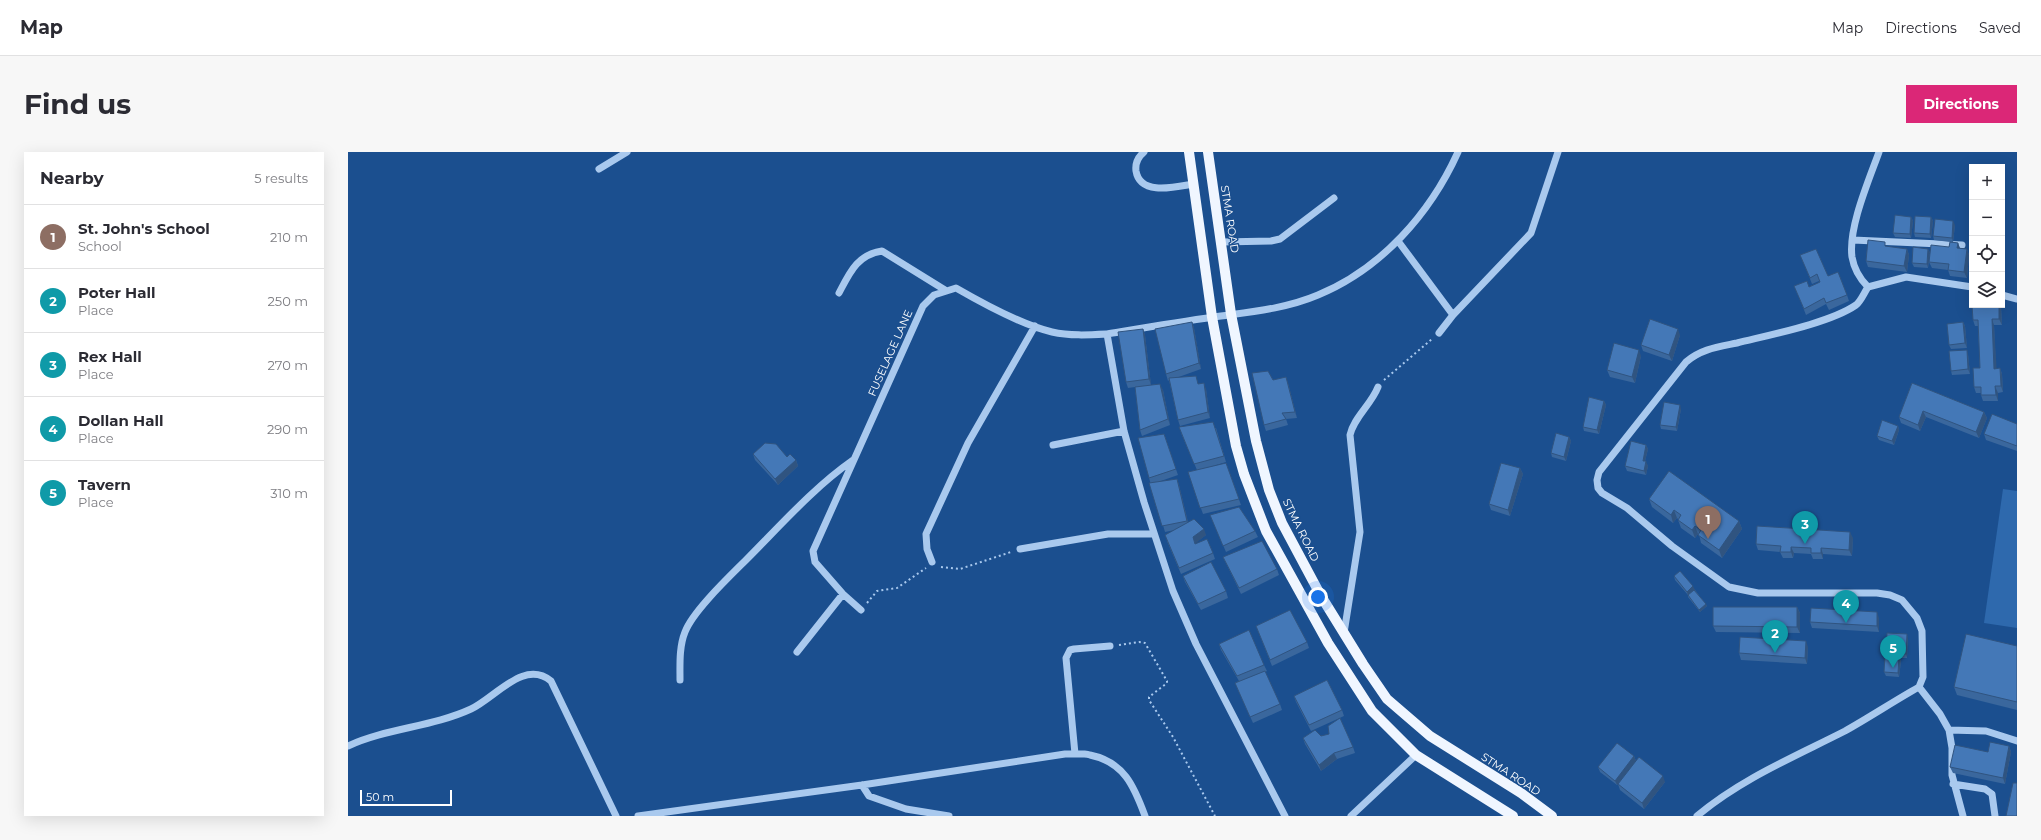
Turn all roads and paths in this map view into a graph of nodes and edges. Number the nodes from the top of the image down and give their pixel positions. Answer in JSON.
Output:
{"nodes":[{"id":1,"x":627,"y":152,"type":"edge"},
{"id":2,"x":1144,"y":152,"type":"edge"},
{"id":3,"x":1189,"y":152,"type":"edge"},
{"id":4,"x":1208,"y":152,"type":"edge"},
{"id":5,"x":1458,"y":152,"type":"edge"},
{"id":6,"x":1558,"y":152,"type":"edge"},
{"id":7,"x":1879,"y":152,"type":"edge"},
{"id":8,"x":599,"y":169,"type":"dead end"},
{"id":9,"x":1193,"y":184,"type":"junction"},
{"id":10,"x":1334,"y":198,"type":"dead end"},
{"id":11,"x":1853,"y":240,"type":"junction"},
{"id":12,"x":1398,"y":241,"type":"junction"},
{"id":13,"x":1222,"y":242,"type":"junction"},
{"id":14,"x":1962,"y":245,"type":"dead end"},
{"id":15,"x":1868,"y":287,"type":"junction"},
{"id":16,"x":1969,"y":287,"type":"edge"},
{"id":17,"x":945,"y":290,"type":"junction"},
{"id":18,"x":839,"y":294,"type":"dead end"},
{"id":19,"x":2005,"y":296,"type":"edge"},
{"id":20,"x":2017,"y":299,"type":"edge"},
{"id":21,"x":1231,"y":314,"type":"junction"},
{"id":22,"x":1452,"y":315,"type":"junction"},
{"id":23,"x":1212,"y":317,"type":"junction"},
{"id":24,"x":1034,"y":326,"type":"junction"},
{"id":25,"x":1439,"y":333,"type":"joint"},
{"id":26,"x":1107,"y":334,"type":"junction"},
{"id":27,"x":1378,"y":387,"type":"joint"},
{"id":28,"x":1124,"y":431,"type":"junction"},
{"id":29,"x":1053,"y":445,"type":"dead end"},
{"id":30,"x":853,"y":460,"type":"junction"},
{"id":31,"x":1154,"y":534,"type":"junction"},
{"id":32,"x":1020,"y":549,"type":"joint"},
{"id":33,"x":932,"y":562,"type":"junction"},
{"id":34,"x":843,"y":594,"type":"junction"},
{"id":35,"x":862,"y":610,"type":"joint"},
{"id":36,"x":1344,"y":633,"type":"junction"},
{"id":37,"x":1110,"y":646,"type":"joint"},
{"id":38,"x":797,"y":652,"type":"dead end"},
{"id":39,"x":680,"y":680,"type":"dead end"},
{"id":40,"x":1919,"y":687,"type":"junction"},
{"id":41,"x":1948,"y":730,"type":"junction"},
{"id":42,"x":2017,"y":741,"type":"edge"},
{"id":43,"x":348,"y":746,"type":"edge"},
{"id":44,"x":1075,"y":754,"type":"junction"},
{"id":45,"x":1416,"y":755,"type":"junction"},
{"id":46,"x":1953,"y":784,"type":"junction"},
{"id":47,"x":862,"y":785,"type":"junction"},
{"id":48,"x":616,"y":816,"type":"edge"},
{"id":49,"x":638,"y":816,"type":"edge"},
{"id":50,"x":949,"y":816,"type":"edge"},
{"id":51,"x":1145,"y":816,"type":"edge"},
{"id":52,"x":1215,"y":816,"type":"edge"},
{"id":53,"x":1285,"y":816,"type":"edge"},
{"id":54,"x":1351,"y":816,"type":"edge"},
{"id":55,"x":1513,"y":816,"type":"edge"},
{"id":56,"x":1552,"y":816,"type":"edge"},
{"id":57,"x":1697,"y":816,"type":"edge"},
{"id":58,"x":1963,"y":816,"type":"edge"},
{"id":59,"x":1995,"y":816,"type":"edge"}],
"edges":[{"from":1,"to":8,"type":"street"},
{"from":2,"to":9,"type":"street"},
{"from":3,"to":9,"type":"main road"},
{"from":4,"to":13,"type":"main road","name":"STMA ROAD"},
{"from":5,"to":12,"type":"street"},
{"from":6,"to":22,"type":"street"},
{"from":7,"to":11,"type":"street"},
{"from":9,"to":23,"type":"main road"},
{"from":10,"to":13,"type":"street"},
{"from":11,"to":14,"type":"street"},
{"from":11,"to":15,"type":"street"},
{"from":12,"to":21,"type":"street"},
{"from":12,"to":22,"type":"street"},
{"from":13,"to":21,"type":"main road","name":"STMA ROAD"},
{"from":15,"to":16,"type":"street"},
{"from":15,"to":40,"type":"street"},
{"from":17,"to":18,"type":"street"},
{"from":17,"to":24,"type":"street"},
{"from":17,"to":30,"type":"street","name":"FUSELAGE LANE"},
{"from":19,"to":20,"type":"street"},
{"from":21,"to":23,"type":"street"},
{"from":21,"to":36,"type":"main road","name":"STMA ROAD"},
{"from":22,"to":25,"type":"street"},
{"from":23,"to":26,"type":"street"},
{"from":23,"to":45,"type":"main road"},
{"from":24,"to":26,"type":"street"},
{"from":24,"to":33,"type":"street"},
{"from":25,"to":27,"type":"path"},
{"from":26,"to":28,"type":"street"},
{"from":27,"to":36,"type":"street"},
{"from":28,"to":29,"type":"street"},
{"from":28,"to":31,"type":"street"},
{"from":30,"to":34,"type":"street","name":"FUSELAGE LANE"},
{"from":30,"to":39,"type":"street"},
{"from":31,"to":32,"type":"street"},
{"from":31,"to":53,"type":"street"},
{"from":32,"to":33,"type":"path"},
{"from":33,"to":35,"type":"path"},
{"from":34,"to":35,"type":"street","name":"FUSELAGE LANE"},
{"from":34,"to":38,"type":"street"},
{"from":36,"to":56,"type":"main road","name":"STMA ROAD"},
{"from":37,"to":44,"type":"street"},
{"from":37,"to":52,"type":"path"},
{"from":40,"to":41,"type":"street"},
{"from":40,"to":57,"type":"street"},
{"from":41,"to":42,"type":"street"},
{"from":41,"to":46,"type":"street"},
{"from":43,"to":48,"type":"street"},
{"from":44,"to":47,"type":"street"},
{"from":44,"to":51,"type":"street"},
{"from":45,"to":54,"type":"street"},
{"from":45,"to":55,"type":"main road"},
{"from":46,"to":58,"type":"street"},
{"from":46,"to":59,"type":"street"},
{"from":47,"to":49,"type":"street"},
{"from":47,"to":50,"type":"street"}]}
